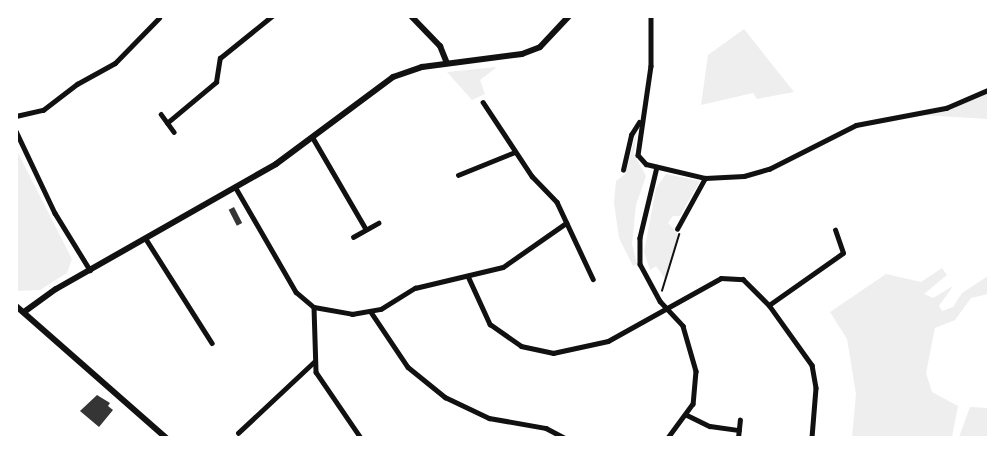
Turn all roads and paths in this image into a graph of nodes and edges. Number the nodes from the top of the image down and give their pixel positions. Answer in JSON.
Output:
{"nodes":[{"id":1,"x":272,"y":16,"type":"edge"},
{"id":2,"x":411,"y":16,"type":"edge"},
{"id":3,"x":568,"y":16,"type":"edge"},
{"id":4,"x":651,"y":16,"type":"edge"},
{"id":5,"x":159,"y":18,"type":"dead end"},
{"id":6,"x":447,"y":63,"type":"junction"},
{"id":7,"x":988,"y":90,"type":"edge"},
{"id":8,"x":483,"y":102,"type":"dead end"},
{"id":9,"x":161,"y":114,"type":"dead end"},
{"id":10,"x":16,"y":116,"type":"edge"},
{"id":11,"x":640,"y":120,"type":"junction"},
{"id":12,"x":168,"y":123,"type":"junction"},
{"id":13,"x":16,"y":131,"type":"edge"},
{"id":14,"x":174,"y":132,"type":"dead end"},
{"id":15,"x":313,"y":138,"type":"junction"},
{"id":16,"x":514,"y":152,"type":"junction"},
{"id":17,"x":657,"y":167,"type":"junction"},
{"id":18,"x":623,"y":170,"type":"dead end"},
{"id":19,"x":458,"y":175,"type":"dead end"},
{"id":20,"x":705,"y":178,"type":"junction"},
{"id":21,"x":236,"y":188,"type":"junction"},
{"id":22,"x":680,"y":222,"type":"junction"},
{"id":23,"x":378,"y":223,"type":"dead end"},
{"id":24,"x":566,"y":223,"type":"junction"},
{"id":25,"x":366,"y":229,"type":"junction"},
{"id":26,"x":677,"y":229,"type":"dead end"},
{"id":27,"x":836,"y":230,"type":"dead end"},
{"id":28,"x":353,"y":237,"type":"dead end"},
{"id":29,"x":146,"y":239,"type":"junction"},
{"id":30,"x":90,"y":270,"type":"junction"},
{"id":31,"x":468,"y":276,"type":"junction"},
{"id":32,"x":593,"y":279,"type":"dead end"},
{"id":33,"x":660,"y":301,"type":"junction"},
{"id":34,"x":769,"y":305,"type":"junction"},
{"id":35,"x":16,"y":306,"type":"edge"},
{"id":36,"x":314,"y":307,"type":"junction"},
{"id":37,"x":669,"y":310,"type":"junction"},
{"id":38,"x":24,"y":312,"type":"junction"},
{"id":39,"x":371,"y":312,"type":"junction"},
{"id":40,"x":212,"y":343,"type":"dead end"},
{"id":41,"x":314,"y":362,"type":"junction"},
{"id":42,"x":687,"y":416,"type":"junction"},
{"id":43,"x":740,"y":420,"type":"dead end"},
{"id":44,"x":739,"y":430,"type":"junction"},
{"id":45,"x":238,"y":433,"type":"dead end"},
{"id":46,"x":166,"y":438,"type":"edge"},
{"id":47,"x":361,"y":438,"type":"edge"},
{"id":48,"x":565,"y":438,"type":"edge"},
{"id":49,"x":668,"y":438,"type":"edge"},
{"id":50,"x":738,"y":438,"type":"edge"},
{"id":51,"x":812,"y":438,"type":"edge"}],
"edges":[{"from":1,"to":12,"type":"street"},
{"from":2,"to":6,"type":"street"},
{"from":3,"to":6,"type":"street"},
{"from":4,"to":11,"type":"street"},
{"from":5,"to":10,"type":"street"},
{"from":6,"to":15,"type":"street"},
{"from":7,"to":20,"type":"street"},
{"from":8,"to":16,"type":"street"},
{"from":9,"to":12,"type":"street"},
{"from":11,"to":17,"type":"street"},
{"from":11,"to":18,"type":"street"},
{"from":12,"to":14,"type":"street"},
{"from":13,"to":30,"type":"street"},
{"from":15,"to":21,"type":"street"},
{"from":15,"to":25,"type":"street"},
{"from":16,"to":19,"type":"street"},
{"from":16,"to":24,"type":"street"},
{"from":17,"to":20,"type":"street"},
{"from":17,"to":33,"type":"street"},
{"from":20,"to":22,"type":"street"},
{"from":21,"to":29,"type":"street"},
{"from":21,"to":36,"type":"street"},
{"from":22,"to":26,"type":"street"},
{"from":22,"to":33,"type":"path"},
{"from":23,"to":25,"type":"street"},
{"from":24,"to":31,"type":"street"},
{"from":24,"to":32,"type":"street"},
{"from":25,"to":28,"type":"street"},
{"from":27,"to":34,"type":"street"},
{"from":29,"to":30,"type":"street"},
{"from":29,"to":40,"type":"street"},
{"from":30,"to":38,"type":"street"},
{"from":31,"to":37,"type":"street"},
{"from":31,"to":39,"type":"street"},
{"from":33,"to":37,"type":"street"},
{"from":34,"to":37,"type":"street"},
{"from":34,"to":51,"type":"street"},
{"from":35,"to":38,"type":"street"},
{"from":36,"to":39,"type":"street"},
{"from":36,"to":41,"type":"street"},
{"from":37,"to":42,"type":"street"},
{"from":38,"to":46,"type":"street"},
{"from":39,"to":48,"type":"street"},
{"from":41,"to":45,"type":"street"},
{"from":41,"to":47,"type":"street"},
{"from":42,"to":44,"type":"street"},
{"from":42,"to":49,"type":"street"},
{"from":43,"to":44,"type":"street"},
{"from":44,"to":50,"type":"street"}]}
